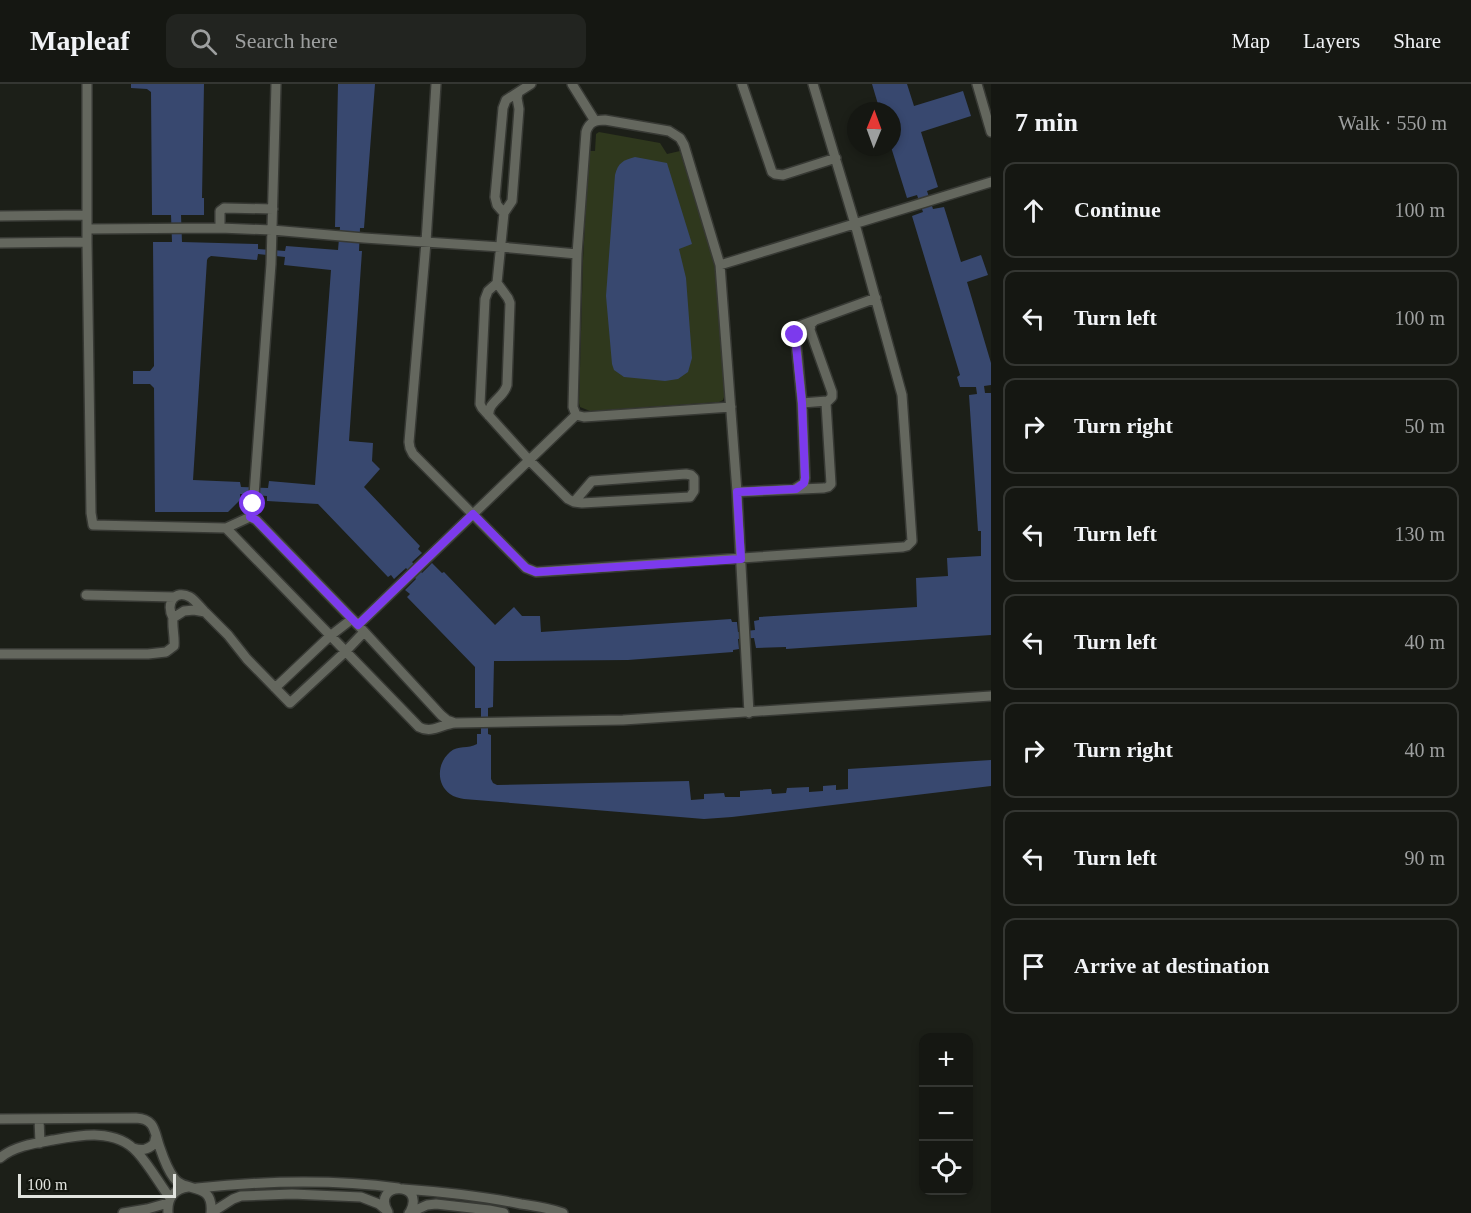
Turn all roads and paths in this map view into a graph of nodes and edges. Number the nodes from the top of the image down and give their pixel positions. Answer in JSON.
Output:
{"nodes":[{"id":1,"x":87,"y":84,"type":"edge"},
{"id":2,"x":276,"y":84,"type":"edge"},
{"id":3,"x":436,"y":84,"type":"edge"},
{"id":4,"x":531,"y":84,"type":"edge"},
{"id":5,"x":572,"y":84,"type":"edge"},
{"id":6,"x":742,"y":84,"type":"edge"},
{"id":7,"x":813,"y":84,"type":"edge"},
{"id":8,"x":977,"y":84,"type":"edge"},
{"id":9,"x":518,"y":93,"type":"junction"},
{"id":10,"x":595,"y":121,"type":"junction"},
{"id":11,"x":991,"y":132,"type":"edge"},
{"id":12,"x":836,"y":158,"type":"junction"},
{"id":13,"x":991,"y":182,"type":"edge"},
{"id":14,"x":273,"y":209,"type":"junction"},
{"id":15,"x":504,"y":213,"type":"junction"},
{"id":16,"x":87,"y":215,"type":"junction"},
{"id":17,"x":0,"y":216,"type":"edge"},
{"id":18,"x":855,"y":224,"type":"junction"},
{"id":19,"x":220,"y":228,"type":"junction"},
{"id":20,"x":87,"y":229,"type":"junction"},
{"id":21,"x":272,"y":230,"type":"junction"},
{"id":22,"x":87,"y":242,"type":"junction"},
{"id":23,"x":426,"y":242,"type":"junction"},
{"id":24,"x":0,"y":243,"type":"edge"},
{"id":25,"x":501,"y":247,"type":"junction"},
{"id":26,"x":577,"y":254,"type":"junction"},
{"id":27,"x":720,"y":265,"type":"junction"},
{"id":28,"x":497,"y":283,"type":"junction"},
{"id":29,"x":876,"y":298,"type":"junction"},
{"id":30,"x":814,"y":321,"type":"junction"},
{"id":31,"x":827,"y":401,"type":"junction"},
{"id":32,"x":802,"y":403,"type":"junction"},
{"id":33,"x":731,"y":407,"type":"junction"},
{"id":34,"x":576,"y":415,"type":"junction"},
{"id":35,"x":489,"y":416,"type":"junction"},
{"id":36,"x":529,"y":460,"type":"junction"},
{"id":37,"x":796,"y":489,"type":"junction"},
{"id":38,"x":737,"y":492,"type":"junction"},
{"id":39,"x":574,"y":502,"type":"junction"},
{"id":40,"x":473,"y":514,"type":"junction"},
{"id":41,"x":250,"y":517,"type":"junction"},
{"id":42,"x":226,"y":528,"type":"junction"},
{"id":43,"x":741,"y":559,"type":"junction"},
{"id":44,"x":86,"y":595,"type":"dead end"},
{"id":45,"x":175,"y":597,"type":"junction"},
{"id":46,"x":205,"y":612,"type":"junction"},
{"id":47,"x":173,"y":618,"type":"junction"},
{"id":48,"x":358,"y":626,"type":"junction"},
{"id":49,"x":330,"y":636,"type":"junction"},
{"id":50,"x":345,"y":652,"type":"junction"},
{"id":51,"x":0,"y":654,"type":"edge"},
{"id":52,"x":275,"y":688,"type":"junction"},
{"id":53,"x":991,"y":696,"type":"edge"},
{"id":54,"x":749,"y":713,"type":"junction"},
{"id":55,"x":455,"y":723,"type":"junction"},
{"id":56,"x":86,"y":1118,"type":"junction"},
{"id":57,"x":0,"y":1119,"type":"edge"},
{"id":58,"x":39,"y":1119,"type":"junction"},
{"id":59,"x":156,"y":1132,"type":"junction"},
{"id":60,"x":86,"y":1135,"type":"junction"},
{"id":61,"x":40,"y":1143,"type":"junction"},
{"id":62,"x":131,"y":1147,"type":"junction"},
{"id":63,"x":0,"y":1158,"type":"edge"},
{"id":64,"x":193,"y":1187,"type":"junction"},
{"id":65,"x":401,"y":1188,"type":"junction"},
{"id":66,"x":169,"y":1205,"type":"edge"},
{"id":67,"x":387,"y":1211,"type":"edge"},
{"id":68,"x":123,"y":1213,"type":"edge"},
{"id":69,"x":211,"y":1213,"type":"edge"},
{"id":70,"x":410,"y":1213,"type":"edge"},
{"id":71,"x":504,"y":1213,"type":"edge"},
{"id":72,"x":563,"y":1213,"type":"edge"}],
"edges":[{"from":1,"to":16,"type":"street"},
{"from":2,"to":14,"type":"street"},
{"from":3,"to":23,"type":"street"},
{"from":4,"to":9,"type":"street"},
{"from":5,"to":10,"type":"street"},
{"from":6,"to":12,"type":"street"},
{"from":7,"to":12,"type":"street"},
{"from":8,"to":11,"type":"street"},
{"from":9,"to":15,"type":"street"},
{"from":9,"to":15,"type":"street"},
{"from":10,"to":26,"type":"street"},
{"from":10,"to":27,"type":"street"},
{"from":12,"to":18,"type":"street"},
{"from":13,"to":18,"type":"street"},
{"from":14,"to":19,"type":"street"},
{"from":14,"to":21,"type":"street"},
{"from":15,"to":25,"type":"street"},
{"from":16,"to":17,"type":"street"},
{"from":16,"to":20,"type":"street"},
{"from":18,"to":27,"type":"street"},
{"from":18,"to":29,"type":"street"},
{"from":19,"to":20,"type":"street"},
{"from":19,"to":21,"type":"street"},
{"from":20,"to":22,"type":"street"},
{"from":21,"to":23,"type":"street"},
{"from":21,"to":41,"type":"street"},
{"from":22,"to":24,"type":"street"},
{"from":22,"to":42,"type":"street"},
{"from":23,"to":25,"type":"street"},
{"from":23,"to":40,"type":"street"},
{"from":25,"to":26,"type":"street"},
{"from":25,"to":28,"type":"street"},
{"from":26,"to":34,"type":"street"},
{"from":27,"to":33,"type":"street"},
{"from":28,"to":35,"type":"street"},
{"from":28,"to":35,"type":"street"},
{"from":29,"to":30,"type":"street"},
{"from":29,"to":43,"type":"street"},
{"from":30,"to":31,"type":"street"},
{"from":30,"to":32,"type":"street"},
{"from":31,"to":32,"type":"street"},
{"from":31,"to":37,"type":"street"},
{"from":32,"to":37,"type":"street"},
{"from":33,"to":34,"type":"street"},
{"from":33,"to":38,"type":"street"},
{"from":34,"to":36,"type":"street"},
{"from":35,"to":36,"type":"street"},
{"from":36,"to":39,"type":"street"},
{"from":36,"to":40,"type":"street"},
{"from":37,"to":38,"type":"street"},
{"from":38,"to":43,"type":"street"},
{"from":39,"to":39,"type":"street"},
{"from":40,"to":43,"type":"street"},
{"from":40,"to":48,"type":"street"},
{"from":41,"to":42,"type":"street"},
{"from":41,"to":48,"type":"street"},
{"from":42,"to":49,"type":"street"},
{"from":43,"to":54,"type":"street"},
{"from":44,"to":45,"type":"street"},
{"from":45,"to":46,"type":"street"},
{"from":45,"to":47,"type":"street"},
{"from":46,"to":47,"type":"street"},
{"from":46,"to":52,"type":"street"},
{"from":47,"to":51,"type":"street"},
{"from":48,"to":49,"type":"street"},
{"from":48,"to":50,"type":"street"},
{"from":48,"to":55,"type":"street"},
{"from":49,"to":50,"type":"street"},
{"from":49,"to":52,"type":"street"},
{"from":50,"to":52,"type":"street"},
{"from":50,"to":55,"type":"street"},
{"from":53,"to":54,"type":"street"},
{"from":54,"to":55,"type":"street"},
{"from":56,"to":58,"type":"street"},
{"from":56,"to":59,"type":"street"},
{"from":56,"to":60,"type":"street"},
{"from":57,"to":58,"type":"street"},
{"from":58,"to":61,"type":"street"},
{"from":59,"to":62,"type":"street"},
{"from":59,"to":64,"type":"street"},
{"from":60,"to":61,"type":"street"},
{"from":60,"to":62,"type":"street"},
{"from":61,"to":63,"type":"street"},
{"from":62,"to":66,"type":"street"},
{"from":64,"to":65,"type":"street"},
{"from":64,"to":66,"type":"street"},
{"from":64,"to":69,"type":"street"},
{"from":65,"to":67,"type":"street"},
{"from":65,"to":70,"type":"street"},
{"from":65,"to":72,"type":"street"},
{"from":66,"to":68,"type":"street"},
{"from":67,"to":69,"type":"street"},
{"from":70,"to":71,"type":"street"}]}
